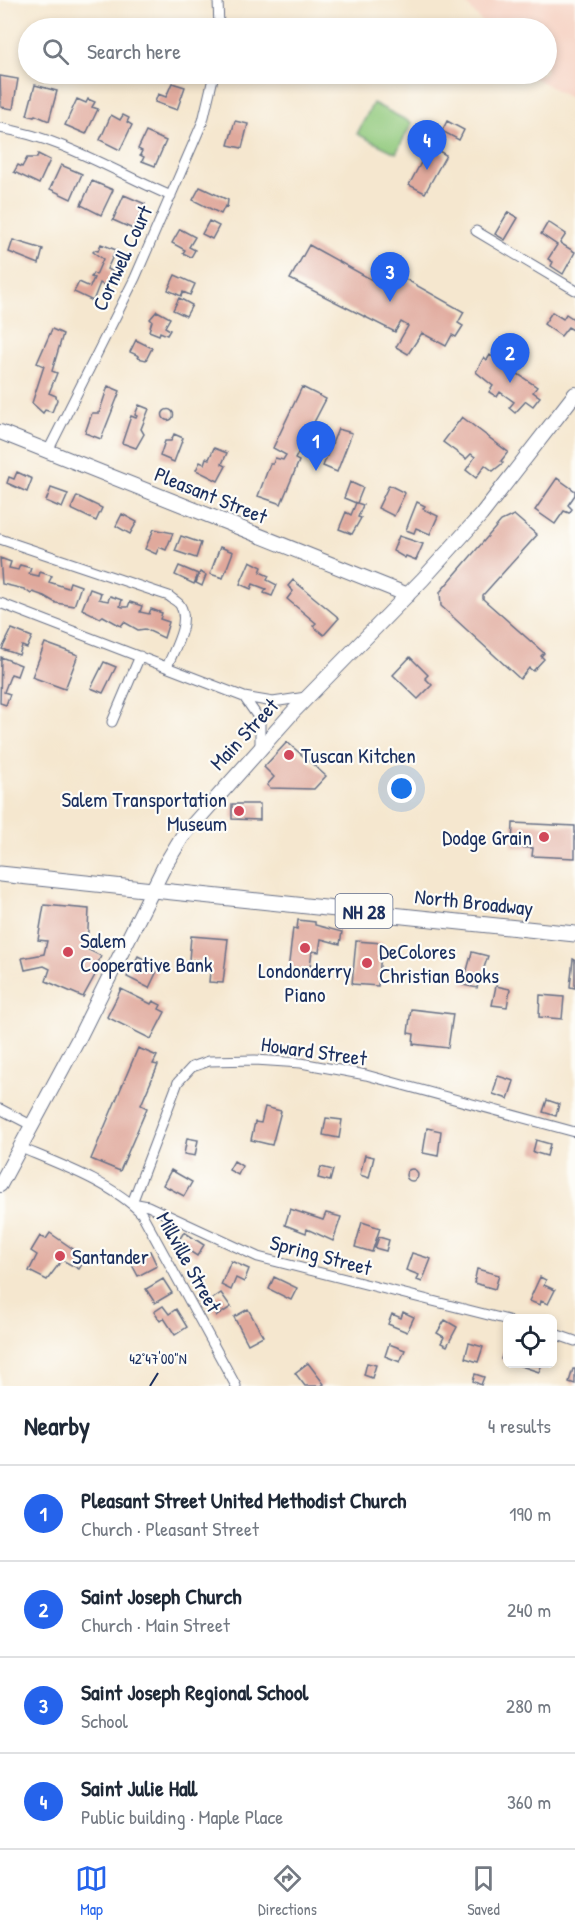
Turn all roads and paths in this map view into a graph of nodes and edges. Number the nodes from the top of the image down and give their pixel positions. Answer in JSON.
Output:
{"nodes":[{"id":1,"x":218,"y":0,"type":"edge"},
{"id":2,"x":219,"y":18,"type":"edge"},
{"id":3,"x":212,"y":84,"type":"edge"},
{"id":4,"x":0,"y":128,"type":"edge"},
{"id":5,"x":171,"y":196,"type":"junction"},
{"id":6,"x":476,"y":231,"type":"dead end"},
{"id":7,"x":575,"y":290,"type":"edge"},
{"id":8,"x":575,"y":394,"type":"edge"},
{"id":9,"x":0,"y":432,"type":"edge"},
{"id":10,"x":48,"y":451,"type":"junction"},
{"id":11,"x":0,"y":539,"type":"edge"},
{"id":12,"x":408,"y":595,"type":"junction"},
{"id":13,"x":1,"y":605,"type":"edge"},
{"id":14,"x":140,"y":656,"type":"junction"},
{"id":15,"x":167,"y":667,"type":"junction"},
{"id":16,"x":308,"y":696,"type":"junction"},
{"id":17,"x":244,"y":697,"type":"junction"},
{"id":18,"x":112,"y":722,"type":"dead end"},
{"id":19,"x":260,"y":748,"type":"junction"},
{"id":20,"x":0,"y":874,"type":"edge"},
{"id":21,"x":154,"y":888,"type":"junction"},
{"id":22,"x":575,"y":934,"type":"edge"},
{"id":23,"x":0,"y":1109,"type":"edge"},
{"id":24,"x":33,"y":1126,"type":"junction"},
{"id":25,"x":575,"y":1132,"type":"edge"},
{"id":26,"x":21,"y":1148,"type":"junction"},
{"id":27,"x":0,"y":1185,"type":"edge"},
{"id":28,"x":132,"y":1203,"type":"junction"},
{"id":29,"x":503,"y":1319,"type":"edge"},
{"id":30,"x":557,"y":1336,"type":"edge"},
{"id":31,"x":575,"y":1341,"type":"edge"},
{"id":32,"x":236,"y":1386,"type":"edge"}],
"edges":[{"from":1,"to":2,"type":"street"},
{"from":3,"to":5,"type":"street","name":"Cornwell Court"},
{"from":4,"to":5,"type":"street"},
{"from":5,"to":10,"type":"street","name":"Cornwell Court"},
{"from":6,"to":7,"type":"street"},
{"from":8,"to":12,"type":"main road","name":"Main Street"},
{"from":9,"to":10,"type":"main road","name":"Pleasant Street"},
{"from":10,"to":12,"type":"main road","name":"Pleasant Street"},
{"from":11,"to":15,"type":"street"},
{"from":12,"to":16,"type":"main road","name":"Main Street"},
{"from":13,"to":14,"type":"street"},
{"from":14,"to":15,"type":"street"},
{"from":14,"to":18,"type":"street"},
{"from":15,"to":17,"type":"street"},
{"from":16,"to":17,"type":"street"},
{"from":16,"to":19,"type":"main road","name":"Main Street"},
{"from":17,"to":19,"type":"street"},
{"from":19,"to":21,"type":"main road","name":"Main Street"},
{"from":20,"to":21,"type":"main road","number":"NH 28"},
{"from":21,"to":22,"type":"main road","name":"North Broadway","number":"NH 28"},
{"from":21,"to":24,"type":"main road","name":"Main Street"},
{"from":23,"to":24,"type":"street"},
{"from":24,"to":26,"type":"main road","name":"Main Street"},
{"from":25,"to":28,"type":"street","name":"Howard Street"},
{"from":26,"to":27,"type":"main road","name":"Main Street"},
{"from":26,"to":28,"type":"street","name":"Millville Street"},
{"from":28,"to":29,"type":"street","name":"Spring Street"},
{"from":28,"to":32,"type":"street","name":"Millville Street"},
{"from":30,"to":31,"type":"street"}]}
